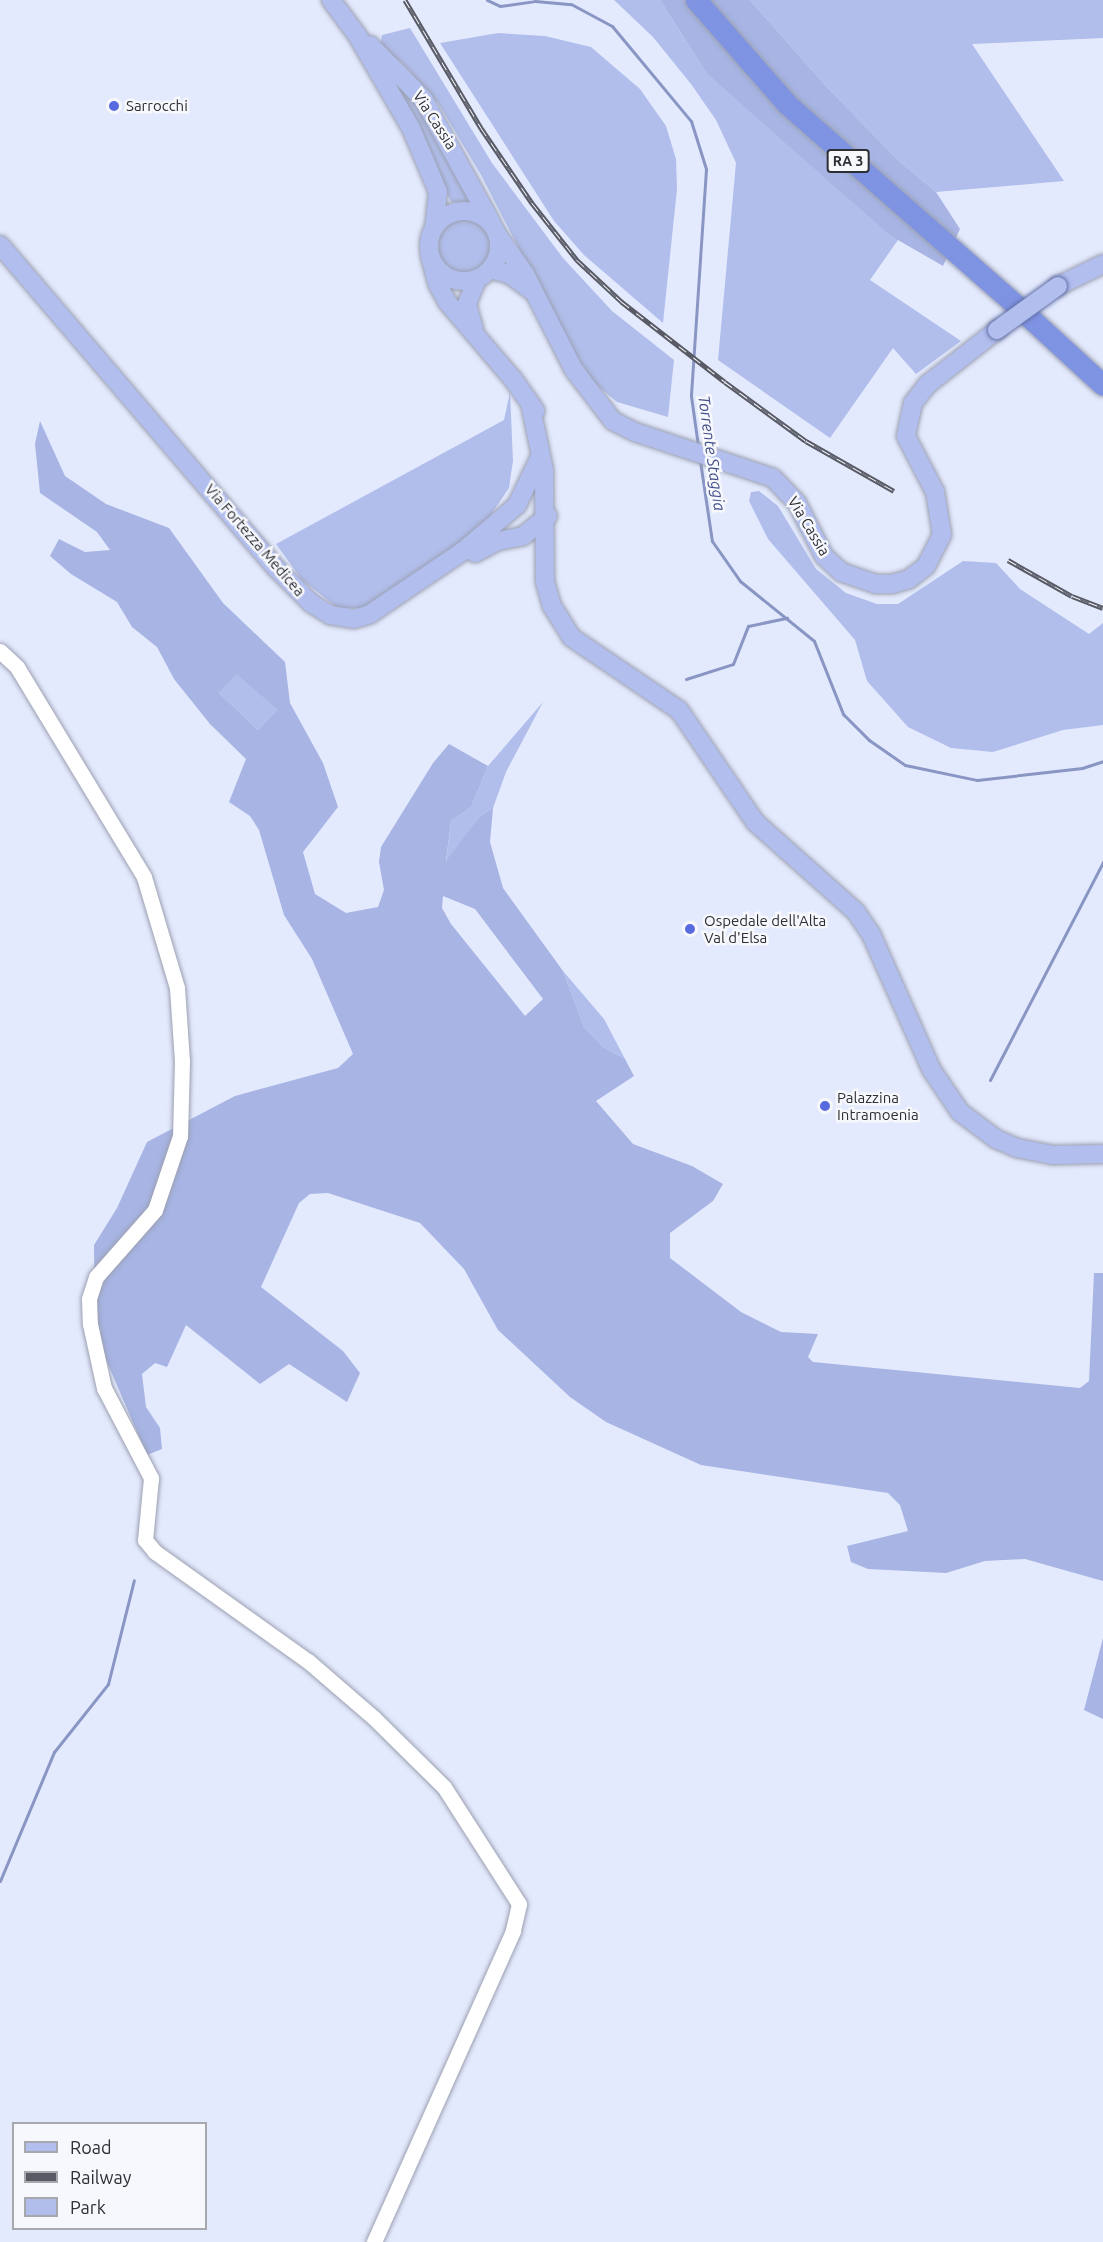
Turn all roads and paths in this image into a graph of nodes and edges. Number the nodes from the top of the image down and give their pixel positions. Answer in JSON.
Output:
{"nodes":[{"id":1,"x":331,"y":0,"type":"edge"},
{"id":2,"x":696,"y":0,"type":"edge"},
{"id":3,"x":711,"y":0,"type":"edge"},
{"id":4,"x":357,"y":35,"type":"junction"},
{"id":5,"x":434,"y":228,"type":"junction"},
{"id":6,"x":495,"y":230,"type":"junction"},
{"id":7,"x":0,"y":245,"type":"edge"},
{"id":8,"x":430,"y":256,"type":"junction"},
{"id":9,"x":1103,"y":264,"type":"edge"},
{"id":10,"x":484,"y":274,"type":"junction"},
{"id":11,"x":534,"y":292,"type":"junction"},
{"id":12,"x":1027,"y":308,"type":"junction"},
{"id":13,"x":477,"y":336,"type":"junction"},
{"id":14,"x":1103,"y":370,"type":"edge"},
{"id":15,"x":1103,"y":384,"type":"edge"},
{"id":16,"x":547,"y":458,"type":"junction"},
{"id":17,"x":544,"y":520,"type":"junction"},
{"id":18,"x":518,"y":538,"type":"junction"},
{"id":19,"x":543,"y":553,"type":"junction"},
{"id":20,"x":361,"y":619,"type":"junction"},
{"id":21,"x":0,"y":651,"type":"edge"},
{"id":22,"x":594,"y":654,"type":"junction"},
{"id":23,"x":642,"y":687,"type":"junction"},
{"id":24,"x":890,"y":982,"type":"junction"},
{"id":25,"x":1103,"y":1154,"type":"edge"},
{"id":26,"x":374,"y":2242,"type":"edge"}],
"edges":[{"from":1,"to":4,"type":"main road","name":"Via Cassia"},
{"from":2,"to":12,"type":"highway","number":"RA 3"},
{"from":3,"to":12,"type":"highway","number":"RA 3"},
{"from":4,"to":5,"type":"main road","name":"Via Cassia"},
{"from":4,"to":6,"type":"main road","name":"Via Cassia"},
{"from":5,"to":6,"type":"main road"},
{"from":5,"to":8,"type":"main road","name":"Via Cassia"},
{"from":6,"to":10,"type":"main road"},
{"from":6,"to":11,"type":"main road","name":"Via Cassia"},
{"from":7,"to":20,"type":"main road","name":"Via Fortezza Medicea"},
{"from":8,"to":10,"type":"main road","name":"Via Cassia"},
{"from":8,"to":13,"type":"main road"},
{"from":9,"to":11,"type":"main road","name":"Via Cassia","bridge":true},
{"from":10,"to":11,"type":"main road","name":"Via Cassia"},
{"from":10,"to":13,"type":"main road"},
{"from":12,"to":14,"type":"highway","number":"RA 3"},
{"from":12,"to":15,"type":"highway","number":"RA 3"},
{"from":13,"to":16,"type":"main road"},
{"from":16,"to":17,"type":"main road"},
{"from":16,"to":20,"type":"main road"},
{"from":16,"to":22,"type":"main road"},
{"from":17,"to":18,"type":"main road"},
{"from":17,"to":19,"type":"main road"},
{"from":18,"to":19,"type":"main road"},
{"from":18,"to":20,"type":"main road"},
{"from":19,"to":22,"type":"main road"},
{"from":21,"to":26,"type":"street"},
{"from":22,"to":23,"type":"main road"},
{"from":23,"to":24,"type":"main road"},
{"from":23,"to":24,"type":"main road"},
{"from":24,"to":25,"type":"main road"}]}
